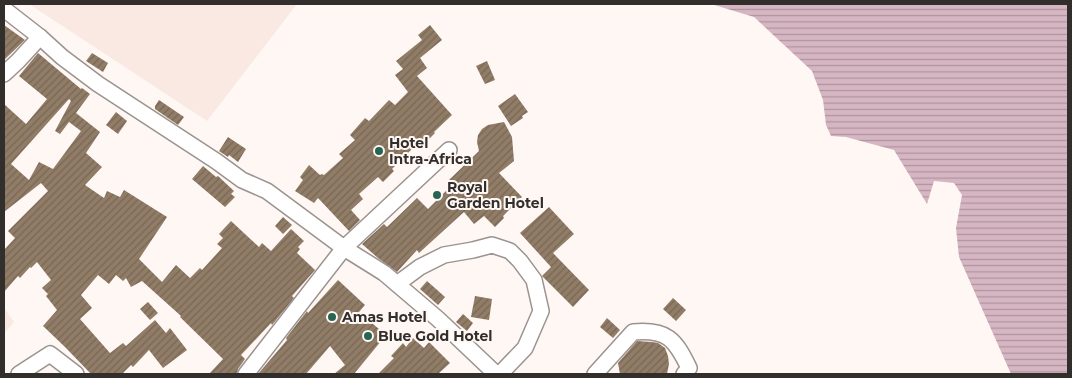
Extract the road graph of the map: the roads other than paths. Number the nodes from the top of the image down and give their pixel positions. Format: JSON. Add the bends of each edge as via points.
{"nodes":[{"id":1,"x":4,"y":9,"type":"edge"},
{"id":2,"x":40,"y":37,"type":"junction"},
{"id":3,"x":4,"y":74,"type":"edge"},
{"id":4,"x":449,"y":150,"type":"dead end"},
{"id":5,"x":344,"y":248,"type":"junction"},
{"id":6,"x":397,"y":284,"type":"junction"},
{"id":7,"x":20,"y":374,"type":"edge"},
{"id":8,"x":76,"y":374,"type":"edge"},
{"id":9,"x":246,"y":374,"type":"edge"},
{"id":10,"x":496,"y":374,"type":"edge"},
{"id":11,"x":500,"y":374,"type":"edge"},
{"id":12,"x":595,"y":374,"type":"edge"},
{"id":13,"x":684,"y":374,"type":"edge"}],
"edges":[{"from":1,"to":2,"type":"street"},
{"from":2,"to":3,"type":"street"},
{"from":2,"to":5,"type":"street","via":[[98,84],[242,180],[266,191]]},
{"from":4,"to":5,"type":"street"},
{"from":5,"to":6,"type":"street"},
{"from":5,"to":9,"type":"street"},
{"from":6,"to":10,"type":"street"},
{"from":6,"to":11,"type":"street","via":[[444,255],[492,245],[510,251],[534,280],[541,311],[525,348]]},
{"from":7,"to":8,"type":"street","via":[[50,354]]},
{"from":12,"to":13,"type":"street","via":[[633,332],[651,330],[667,336],[681,351],[689,368]]}]}
